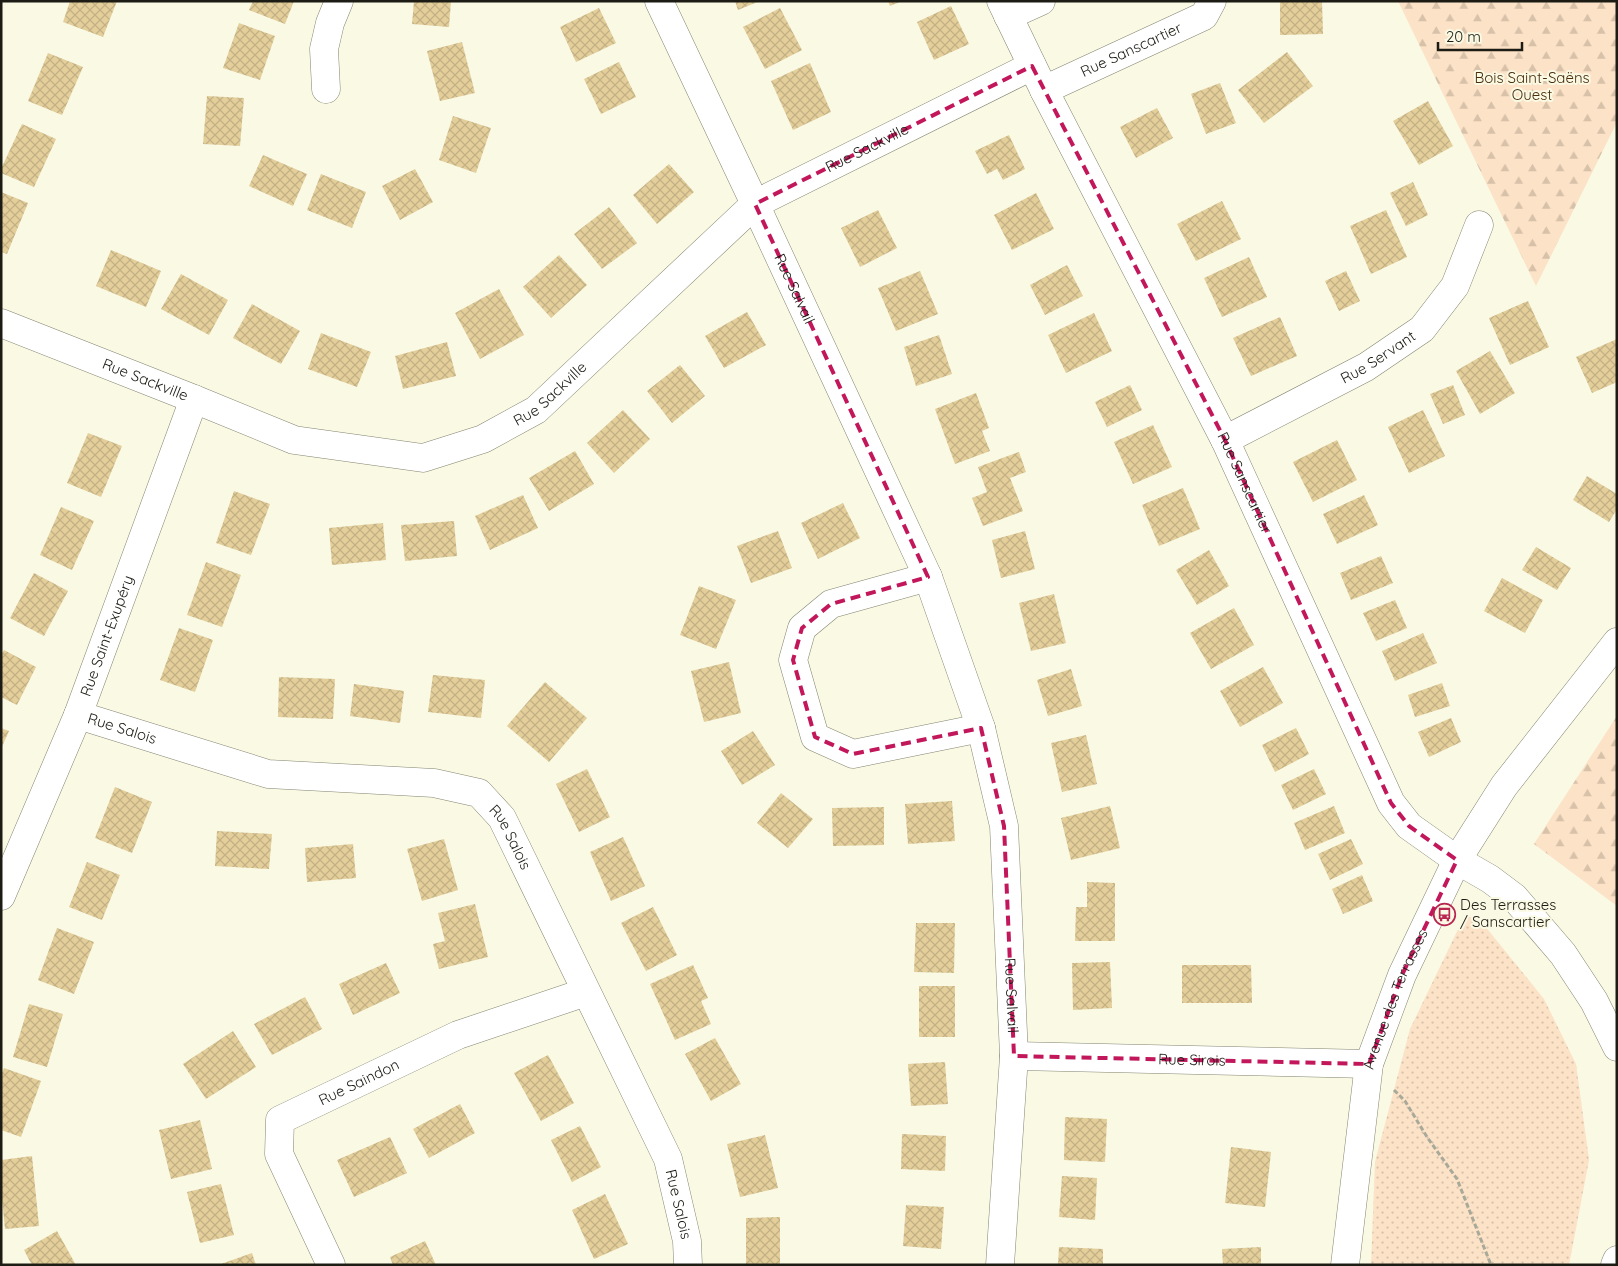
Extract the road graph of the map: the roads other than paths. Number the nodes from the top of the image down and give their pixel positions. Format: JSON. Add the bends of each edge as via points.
{"nodes":[{"id":1,"x":339,"y":1,"type":"edge"},
{"id":2,"x":659,"y":1,"type":"edge"},
{"id":3,"x":1041,"y":1,"type":"edge"},
{"id":4,"x":1212,"y":1,"type":"edge"},
{"id":5,"x":1005,"y":9,"type":"edge"},
{"id":6,"x":1038,"y":78,"type":"junction"},
{"id":7,"x":326,"y":89,"type":"dead end"},
{"id":8,"x":755,"y":204,"type":"junction"},
{"id":9,"x":1479,"y":225,"type":"dead end"},
{"id":10,"x":1,"y":323,"type":"edge"},
{"id":11,"x":194,"y":399,"type":"junction"},
{"id":12,"x":1225,"y":440,"type":"junction"},
{"id":13,"x":928,"y":577,"type":"junction"},
{"id":14,"x":1617,"y":642,"type":"edge"},
{"id":15,"x":78,"y":715,"type":"junction"},
{"id":16,"x":981,"y":728,"type":"junction"},
{"id":17,"x":1457,"y":860,"type":"junction"},
{"id":18,"x":1,"y":896,"type":"edge"},
{"id":19,"x":586,"y":992,"type":"junction"},
{"id":20,"x":1617,"y":1047,"type":"edge"},
{"id":21,"x":1014,"y":1056,"type":"junction"},
{"id":22,"x":1369,"y":1064,"type":"junction"},
{"id":23,"x":1617,"y":1260,"type":"edge"},
{"id":24,"x":331,"y":1265,"type":"edge"},
{"id":25,"x":688,"y":1265,"type":"edge"},
{"id":26,"x":1000,"y":1265,"type":"edge"},
{"id":27,"x":1345,"y":1265,"type":"edge"},
{"id":28,"x":1616,"y":1265,"type":"edge"}],
"edges":[{"from":1,"to":7,"type":"street","via":[[324,49]]},
{"from":2,"to":8,"type":"street","name":"Rue Salvail"},
{"from":3,"to":5,"type":"street","name":"Rue Sanscartier"},
{"from":4,"to":6,"type":"street","name":"Rue Sanscartier","via":[[1204,16]]},
{"from":5,"to":6,"type":"street","name":"Rue Sanscartier"},
{"from":6,"to":8,"type":"street","name":"Rue Sackville"},
{"from":6,"to":12,"type":"street","name":"Rue Sanscartier"},
{"from":8,"to":11,"type":"street","name":"Rue Sackville","via":[[536,410],[483,439],[423,458],[294,440]]},
{"from":8,"to":13,"type":"street","name":"Rue Salvail"},
{"from":9,"to":12,"type":"street","name":"Rue Servant","via":[[1455,286],[1422,329],[1366,367]]},
{"from":10,"to":11,"type":"street","name":"Rue Sackville"},
{"from":11,"to":15,"type":"street","name":"Rue Saint-Exupéry"},
{"from":12,"to":17,"type":"street","name":"Rue Sanscartier","via":[[1391,803],[1409,826]]},
{"from":13,"to":16,"type":"street","name":"Rue Salvail"},
{"from":13,"to":16,"type":"street","via":[[831,604],[802,628],[793,660],[815,737],[853,754]]},
{"from":14,"to":17,"type":"street","name":"Avenue des Terrasses","via":[[1504,786]]},
{"from":15,"to":18,"type":"street","name":"Rue Saint-Exupéry"},
{"from":15,"to":19,"type":"street","name":"Rue Salois","via":[[268,774],[434,782],[479,793],[502,818]]},
{"from":16,"to":21,"type":"street","name":"Rue Salvail","via":[[1004,826]]},
{"from":17,"to":20,"type":"street","name":"Rue Sanscartier","via":[[1514,898],[1564,954],[1594,1001]]},
{"from":17,"to":22,"type":"street","name":"Avenue des Terrasses","via":[[1402,975]]},
{"from":19,"to":24,"type":"street","name":"Rue Saindon","via":[[458,1035],[280,1120],[279,1154]]},
{"from":19,"to":25,"type":"street","name":"Rue Salois","via":[[668,1159],[687,1240]]},
{"from":21,"to":22,"type":"street","name":"Rue Sirois"},
{"from":21,"to":26,"type":"street","name":"Rue Salvail"},
{"from":22,"to":27,"type":"street","name":"Avenue des Terrasses"},
{"from":23,"to":28,"type":"street"}]}
